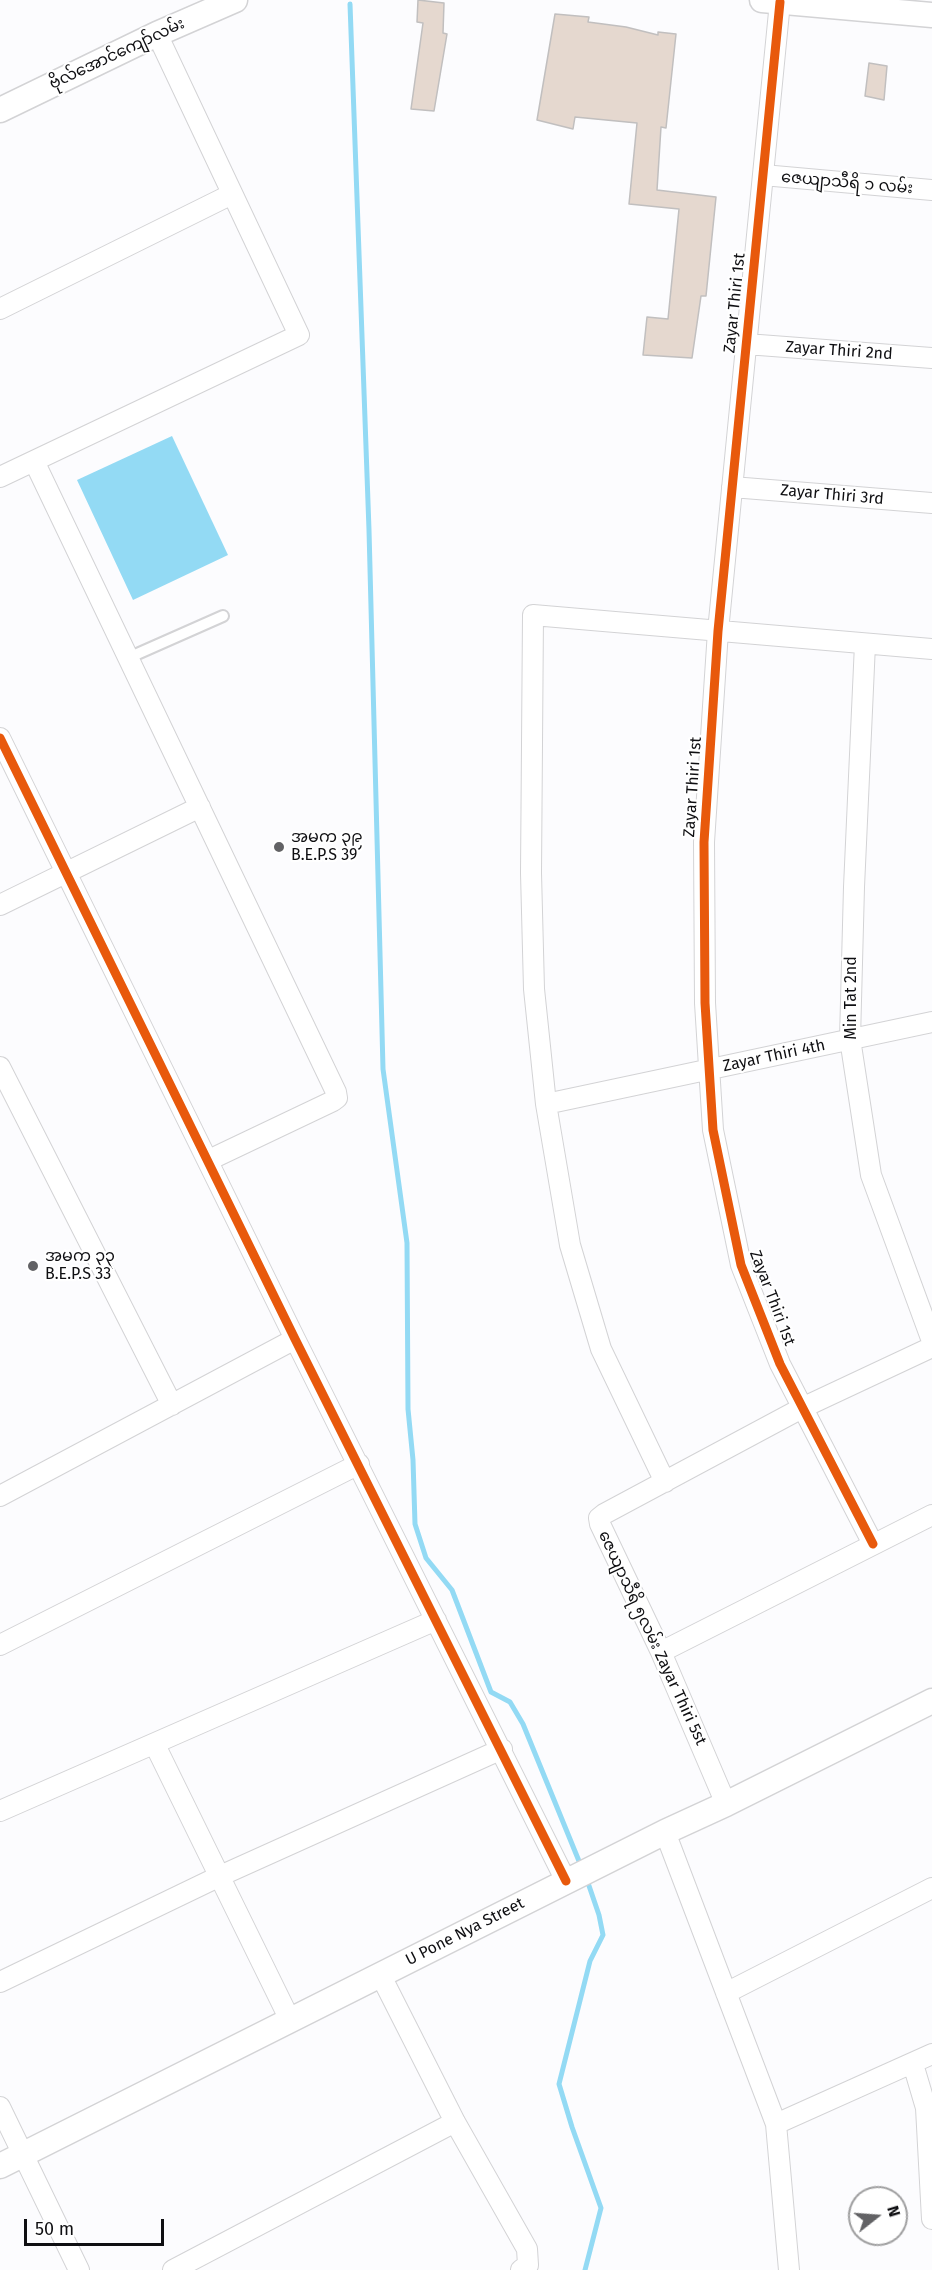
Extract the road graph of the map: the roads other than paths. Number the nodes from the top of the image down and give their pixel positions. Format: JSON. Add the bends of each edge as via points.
{"nodes":[{"id":1,"x":235,"y":0,"type":"edge"},
{"id":2,"x":771,"y":1,"type":"edge"},
{"id":3,"x":932,"y":15,"type":"edge"},
{"id":4,"x":157,"y":34,"type":"junction"},
{"id":5,"x":0,"y":110,"type":"edge"},
{"id":6,"x":763,"y":175,"type":"junction"},
{"id":7,"x":932,"y":190,"type":"edge"},
{"id":8,"x":232,"y":194,"type":"junction"},
{"id":9,"x":0,"y":309,"type":"edge"},
{"id":10,"x":746,"y":344,"type":"junction"},
{"id":11,"x":932,"y":358,"type":"edge"},
{"id":12,"x":34,"y":461,"type":"junction"},
{"id":13,"x":0,"y":477,"type":"edge"},
{"id":14,"x":732,"y":487,"type":"junction"},
{"id":15,"x":932,"y":503,"type":"edge"},
{"id":16,"x":223,"y":616,"type":"dead end"},
{"id":17,"x":718,"y":631,"type":"junction"},
{"id":18,"x":865,"y":644,"type":"junction"},
{"id":19,"x":932,"y":650,"type":"edge"},
{"id":20,"x":128,"y":658,"type":"junction"},
{"id":21,"x":0,"y":738,"type":"edge"},
{"id":22,"x":200,"y":807,"type":"junction"},
{"id":23,"x":66,"y":872,"type":"junction"},
{"id":24,"x":0,"y":905,"type":"edge"},
{"id":25,"x":932,"y":1022,"type":"edge"},
{"id":26,"x":850,"y":1039,"type":"junction"},
{"id":27,"x":0,"y":1067,"type":"edge"},
{"id":28,"x":709,"y":1069,"type":"junction"},
{"id":29,"x":546,"y":1104,"type":"junction"},
{"id":30,"x":209,"y":1160,"type":"junction"},
{"id":31,"x":295,"y":1339,"type":"junction"},
{"id":32,"x":932,"y":1341,"type":"edge"},
{"id":33,"x":932,"y":1347,"type":"edge"},
{"id":34,"x":172,"y":1405,"type":"junction"},
{"id":35,"x":802,"y":1408,"type":"junction"},
{"id":36,"x":359,"y":1464,"type":"junction"},
{"id":37,"x":665,"y":1482,"type":"junction"},
{"id":38,"x":0,"y":1496,"type":"edge"},
{"id":39,"x":932,"y":1515,"type":"edge"},
{"id":40,"x":873,"y":1544,"type":"junction"},
{"id":41,"x":436,"y":1620,"type":"junction"},
{"id":42,"x":0,"y":1645,"type":"edge"},
{"id":43,"x":661,"y":1652,"type":"junction"},
{"id":44,"x":932,"y":1701,"type":"edge"},
{"id":45,"x":155,"y":1745,"type":"junction"},
{"id":46,"x":502,"y":1749,"type":"junction"},
{"id":47,"x":726,"y":1803,"type":"junction"},
{"id":48,"x":0,"y":1811,"type":"edge"},
{"id":49,"x":665,"y":1832,"type":"junction"},
{"id":50,"x":220,"y":1876,"type":"junction"},
{"id":51,"x":566,"y":1881,"type":"junction"},
{"id":52,"x":932,"y":1887,"type":"edge"},
{"id":53,"x":380,"y":1974,"type":"junction"},
{"id":54,"x":0,"y":1982,"type":"edge"},
{"id":55,"x":726,"y":1993,"type":"junction"},
{"id":56,"x":290,"y":2020,"type":"junction"},
{"id":57,"x":932,"y":2054,"type":"edge"},
{"id":58,"x":913,"y":2064,"type":"junction"},
{"id":59,"x":0,"y":2107,"type":"edge"},
{"id":60,"x":455,"y":2122,"type":"junction"},
{"id":61,"x":777,"y":2124,"type":"junction"},
{"id":62,"x":22,"y":2155,"type":"junction"},
{"id":63,"x":0,"y":2166,"type":"edge"},
{"id":64,"x":932,"y":2219,"type":"edge"},
{"id":65,"x":79,"y":2270,"type":"edge"},
{"id":66,"x":173,"y":2270,"type":"edge"},
{"id":67,"x":521,"y":2270,"type":"edge"},
{"id":68,"x":789,"y":2270,"type":"edge"}],
"edges":[{"from":1,"to":4,"type":"street","name":"ဗိုလ်အောင်ကျော်လမ်း"},
{"from":2,"to":3,"type":"street"},
{"from":2,"to":6,"type":"street","name":"Zayar Thiri 1st"},
{"from":4,"to":5,"type":"street","name":"ဗိုလ်အောင်ကျော်လမ်း"},
{"from":4,"to":8,"type":"street"},
{"from":6,"to":7,"type":"street","name":"ဇေယျာသီရိ ၁ လမ်း"},
{"from":6,"to":10,"type":"street","name":"Zayar Thiri 1st"},
{"from":8,"to":9,"type":"street"},
{"from":8,"to":12,"type":"street","via":[[299,335]]},
{"from":10,"to":11,"type":"street","name":"Zayar Thiri 2nd"},
{"from":10,"to":14,"type":"street","name":"Zayar Thiri 1st"},
{"from":12,"to":13,"type":"street"},
{"from":12,"to":20,"type":"street"},
{"from":14,"to":15,"type":"street","name":"Zayar Thiri 3rd"},
{"from":14,"to":17,"type":"street","name":"Zayar Thiri 1st"},
{"from":16,"to":20,"type":"lane"},
{"from":17,"to":18,"type":"street"},
{"from":17,"to":28,"type":"street","name":"Zayar Thiri 1st","via":[[704,842]]},
{"from":17,"to":29,"type":"street","via":[[533,615],[533,965]]},
{"from":18,"to":19,"type":"street"},
{"from":18,"to":26,"type":"street","name":"Min Tat 2nd"},
{"from":20,"to":22,"type":"street"},
{"from":21,"to":23,"type":"street"},
{"from":22,"to":23,"type":"street"},
{"from":22,"to":30,"type":"street","via":[[337,1098]]},
{"from":23,"to":24,"type":"street"},
{"from":23,"to":30,"type":"street"},
{"from":25,"to":26,"type":"street","name":"Zayar Thiri 4th"},
{"from":26,"to":28,"type":"street","name":"Zayar Thiri 4th"},
{"from":26,"to":32,"type":"street","name":"Min Tat 2nd","via":[[871,1176]]},
{"from":27,"to":34,"type":"street"},
{"from":28,"to":29,"type":"street","name":"Zayar Thiri 4th"},
{"from":28,"to":35,"type":"street","name":"Zayar Thiri 1st","via":[[713,1130],[741,1265]]},
{"from":29,"to":37,"type":"street","via":[[570,1245],[601,1349]]},
{"from":30,"to":31,"type":"street"},
{"from":31,"to":34,"type":"street"},
{"from":31,"to":36,"type":"street"},
{"from":33,"to":35,"type":"street","name":"ဇေယျာသီရိ ၅လမ်း Zayar Thiri 5st"},
{"from":34,"to":38,"type":"street"},
{"from":35,"to":37,"type":"street","name":"ဇေယျာသီရိ ၅လမ်း Zayar Thiri 5st"},
{"from":35,"to":40,"type":"street","name":"Zayar Thiri 1st"},
{"from":36,"to":41,"type":"street"},
{"from":36,"to":42,"type":"street"},
{"from":37,"to":43,"type":"street","name":"ဇေယျာသီရိ ၅လမ်း Zayar Thiri 5st","via":[[599,1518]]},
{"from":39,"to":40,"type":"street"},
{"from":40,"to":43,"type":"street"},
{"from":41,"to":45,"type":"street"},
{"from":41,"to":46,"type":"street"},
{"from":43,"to":47,"type":"street","name":"ဇေယျာသီရိ ၅လမ်း Zayar Thiri 5st"},
{"from":44,"to":47,"type":"street","name":"U Pone Nya Street"},
{"from":45,"to":48,"type":"street"},
{"from":45,"to":50,"type":"street"},
{"from":46,"to":50,"type":"street"},
{"from":46,"to":51,"type":"street"},
{"from":47,"to":49,"type":"street","name":"U Pone Nya Street"},
{"from":49,"to":51,"type":"street","name":"U Pone Nya Street"},
{"from":49,"to":55,"type":"street"},
{"from":50,"to":54,"type":"street"},
{"from":50,"to":56,"type":"street"},
{"from":51,"to":53,"type":"street","name":"U Pone Nya Street"},
{"from":52,"to":55,"type":"street"},
{"from":53,"to":56,"type":"street","name":"U Pone Nya Street"},
{"from":53,"to":60,"type":"street"},
{"from":55,"to":61,"type":"street"},
{"from":56,"to":62,"type":"street","name":"U Pone Nya Street"},
{"from":57,"to":58,"type":"street"},
{"from":58,"to":61,"type":"street"},
{"from":58,"to":64,"type":"street","via":[[926,2108]]},
{"from":59,"to":62,"type":"street"},
{"from":60,"to":66,"type":"street"},
{"from":60,"to":67,"type":"street","via":[[527,2249],[528,2265]]},
{"from":61,"to":68,"type":"street"},
{"from":62,"to":63,"type":"street","name":"U Pone Nya Street"},
{"from":62,"to":65,"type":"street"}]}
